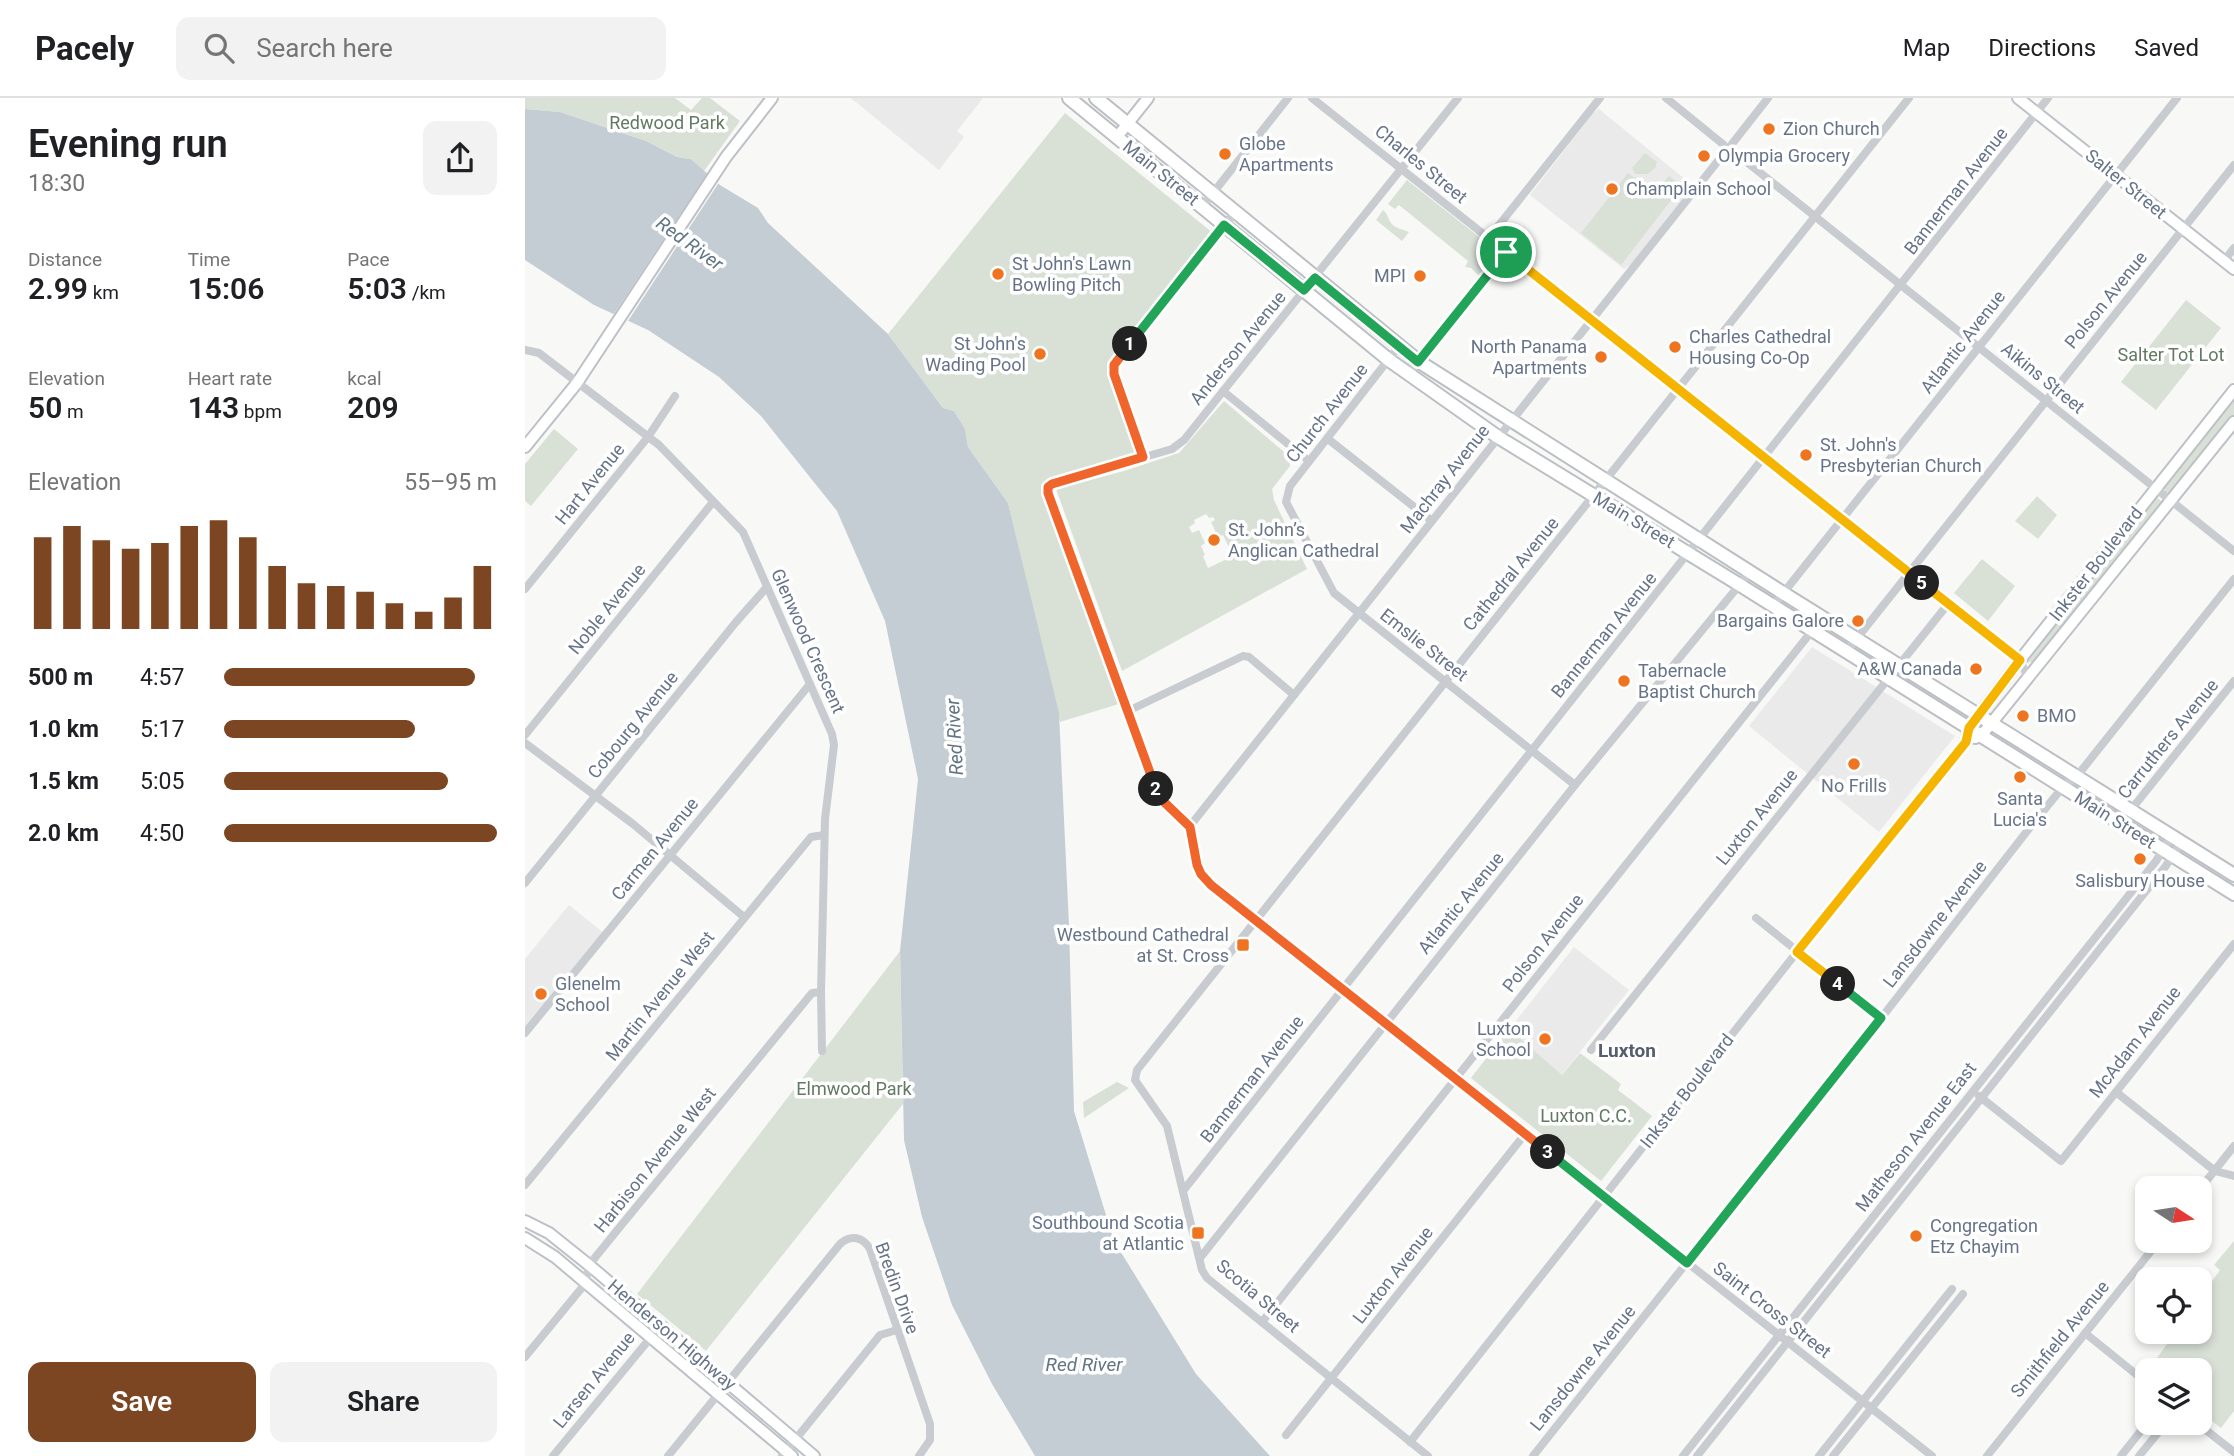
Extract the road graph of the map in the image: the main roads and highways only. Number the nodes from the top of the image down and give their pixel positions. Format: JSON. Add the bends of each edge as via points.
{"nodes":[{"id":1,"x":772,"y":98,"type":"edge"},
{"id":2,"x":1069,"y":98,"type":"edge"},
{"id":3,"x":1096,"y":98,"type":"edge"},
{"id":4,"x":1148,"y":98,"type":"edge"},
{"id":5,"x":2018,"y":98,"type":"edge"},
{"id":6,"x":1128,"y":123,"type":"junction"},
{"id":7,"x":1117,"y":137,"type":"junction"},
{"id":8,"x":2234,"y":269,"type":"edge"},
{"id":9,"x":2234,"y":390,"type":"edge"},
{"id":10,"x":2234,"y":422,"type":"edge"},
{"id":11,"x":525,"y":447,"type":"edge"},
{"id":12,"x":1979,"y":715,"type":"junction"},
{"id":13,"x":1991,"y":722,"type":"junction"},
{"id":14,"x":1969,"y":728,"type":"junction"},
{"id":15,"x":1981,"y":736,"type":"junction"},
{"id":16,"x":2234,"y":875,"type":"edge"},
{"id":17,"x":2234,"y":894,"type":"edge"},
{"id":18,"x":525,"y":1221,"type":"edge"},
{"id":19,"x":525,"y":1238,"type":"edge"},
{"id":20,"x":787,"y":1454,"type":"edge"},
{"id":21,"x":814,"y":1456,"type":"edge"}],
"edges":[{"from":1,"to":11,"type":"main road","via":[[726,156],[577,383]]},
{"from":2,"to":7,"type":"main road","name":"Main Street"},
{"from":3,"to":6,"type":"main road","name":"Main Street"},
{"from":4,"to":6,"type":"main road"},
{"from":5,"to":8,"type":"main road","name":"Salter Street"},
{"from":6,"to":7,"type":"main road"},
{"from":6,"to":12,"type":"main road","name":"Main Street","via":[[1418,362]]},
{"from":7,"to":14,"type":"main road","name":"Main Street","via":[[1408,375],[1499,437]]},
{"from":9,"to":12,"type":"main road","name":"Inkster Boulevard"},
{"from":10,"to":13,"type":"main road","name":"Inkster Boulevard"},
{"from":12,"to":13,"type":"main road","name":"Main Street"},
{"from":12,"to":14,"type":"main road","name":"Inkster Boulevard"},
{"from":13,"to":15,"type":"main road","name":"Inkster Boulevard"},
{"from":13,"to":16,"type":"main road","name":"Main Street"},
{"from":14,"to":15,"type":"main road","name":"Main Street"},
{"from":14,"to":15,"type":"main road","name":"Inkster Boulevard","via":[[1966,742]]},
{"from":15,"to":17,"type":"main road","name":"Main Street"},
{"from":18,"to":21,"type":"main road","name":"Henderson Highway","via":[[549,1233],[589,1265]]},
{"from":19,"to":20,"type":"main road","name":"Henderson Highway","via":[[555,1257]]}]}
